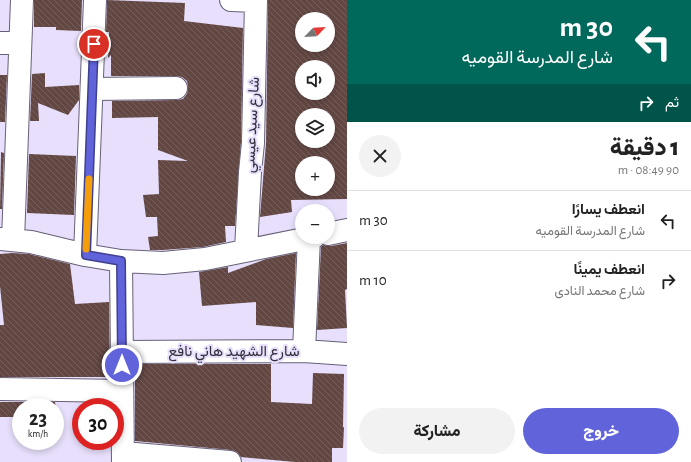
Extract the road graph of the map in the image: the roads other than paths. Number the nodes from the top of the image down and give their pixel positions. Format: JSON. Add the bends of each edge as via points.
{"nodes":[{"id":1,"x":22,"y":0,"type":"edge"},
{"id":2,"x":95,"y":0,"type":"edge"},
{"id":3,"x":231,"y":0,"type":"edge"},
{"id":4,"x":256,"y":0,"type":"edge"},
{"id":5,"x":10,"y":43,"type":"edge"},
{"id":6,"x":176,"y":88,"type":"dead end"},
{"id":7,"x":92,"y":89,"type":"junction"},
{"id":8,"x":347,"y":230,"type":"edge"},
{"id":9,"x":335,"y":232,"type":"edge"},
{"id":10,"x":7,"y":240,"type":"edge"},
{"id":11,"x":295,"y":240,"type":"edge"},
{"id":12,"x":316,"y":244,"type":"edge"},
{"id":13,"x":246,"y":250,"type":"junction"},
{"id":14,"x":86,"y":255,"type":"junction"},
{"id":15,"x":121,"y":261,"type":"junction"},
{"id":16,"x":304,"y":351,"type":"junction"},
{"id":17,"x":122,"y":352,"type":"junction"},
{"id":18,"x":347,"y":354,"type":"edge"},
{"id":19,"x":0,"y":389,"type":"edge"},
{"id":20,"x":122,"y":391,"type":"junction"},
{"id":21,"x":123,"y":458,"type":"edge"},
{"id":22,"x":230,"y":462,"type":"edge"}],
"edges":[{"from":1,"to":5,"type":"street"},
{"from":2,"to":7,"type":"street"},
{"from":3,"to":4,"type":"street"},
{"from":4,"to":13,"type":"street","name":"شارع سيد عيسي","via":[[253,143]]},
{"from":5,"to":10,"type":"street"},
{"from":6,"to":7,"type":"street"},
{"from":7,"to":14,"type":"street"},
{"from":8,"to":9,"type":"street"},
{"from":10,"to":14,"type":"street","via":[[31,242]]},
{"from":11,"to":13,"type":"street"},
{"from":12,"to":16,"type":"street"},
{"from":13,"to":15,"type":"street","via":[[205,259],[163,263]]},
{"from":14,"to":15,"type":"street"},
{"from":15,"to":17,"type":"street"},
{"from":16,"to":17,"type":"street","name":"شارع الشهيد هاني نافع"},
{"from":16,"to":18,"type":"street","name":"شارع الشهيد هاني نافع"},
{"from":17,"to":20,"type":"street"},
{"from":19,"to":20,"type":"street"},
{"from":20,"to":21,"type":"street"},
{"from":21,"to":22,"type":"street"}]}
